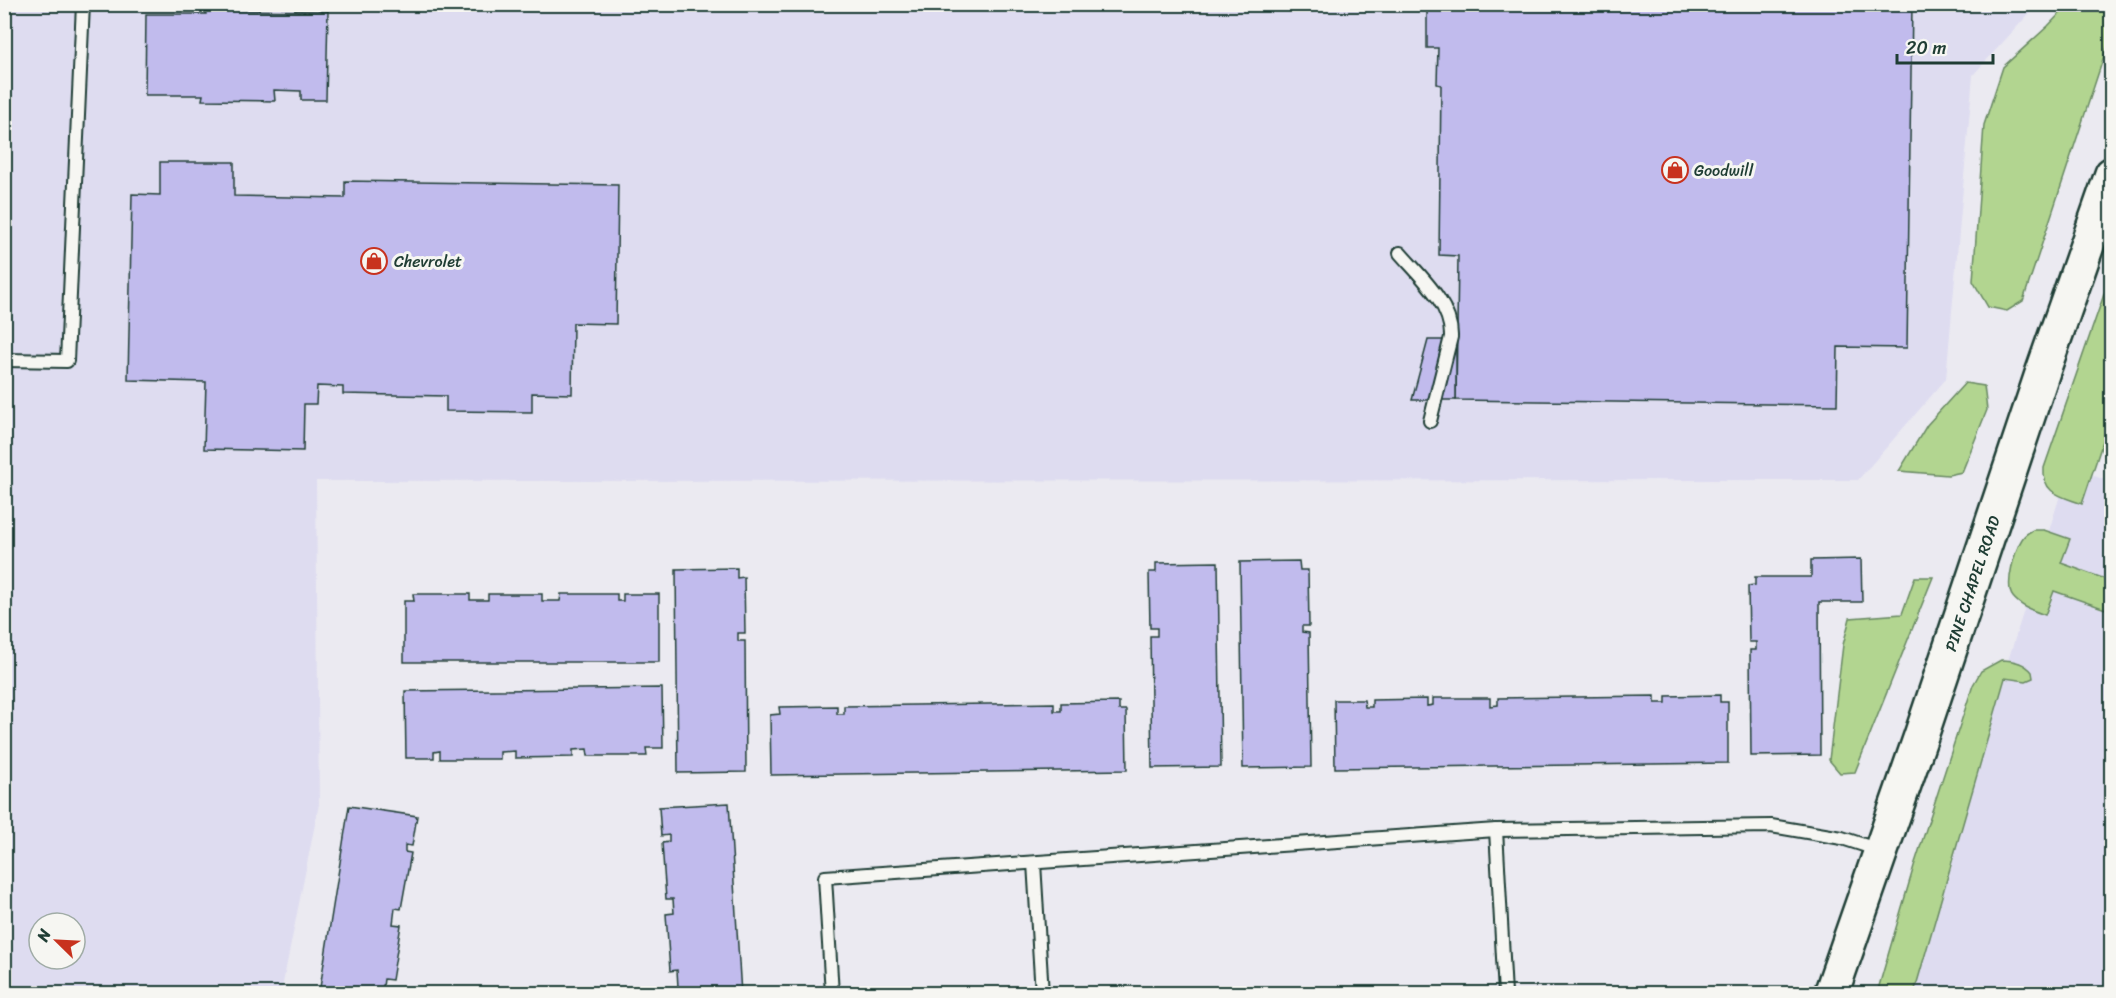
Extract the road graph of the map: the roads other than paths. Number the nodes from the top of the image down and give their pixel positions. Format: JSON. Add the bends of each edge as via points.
{"nodes":[{"id":1,"x":83,"y":4,"type":"edge"},
{"id":2,"x":2112,"y":174,"type":"edge"},
{"id":3,"x":1400,"y":253,"type":"dead end"},
{"id":4,"x":4,"y":360,"type":"edge"},
{"id":5,"x":1430,"y":421,"type":"dead end"},
{"id":6,"x":1496,"y":830,"type":"junction"},
{"id":7,"x":1880,"y":850,"type":"junction"},
{"id":8,"x":1034,"y":863,"type":"junction"},
{"id":9,"x":832,"y":993,"type":"edge"},
{"id":10,"x":1042,"y":993,"type":"edge"},
{"id":11,"x":1504,"y":993,"type":"edge"},
{"id":12,"x":1830,"y":993,"type":"edge"}],
"edges":[{"from":1,"to":4,"type":"lane","via":[[67,361]]},
{"from":2,"to":7,"type":"street","name":"PINE CHAPEL ROAD"},
{"from":3,"to":5,"type":"lane","via":[[1443,306],[1452,327]]},
{"from":6,"to":7,"type":"lane","via":[[1771,826],[1842,838]]},
{"from":6,"to":8,"type":"lane"},
{"from":6,"to":11,"type":"lane"},
{"from":7,"to":12,"type":"street","name":"PINE CHAPEL ROAD"},
{"from":8,"to":9,"type":"lane","via":[[825,878]]},
{"from":8,"to":10,"type":"lane"}]}
